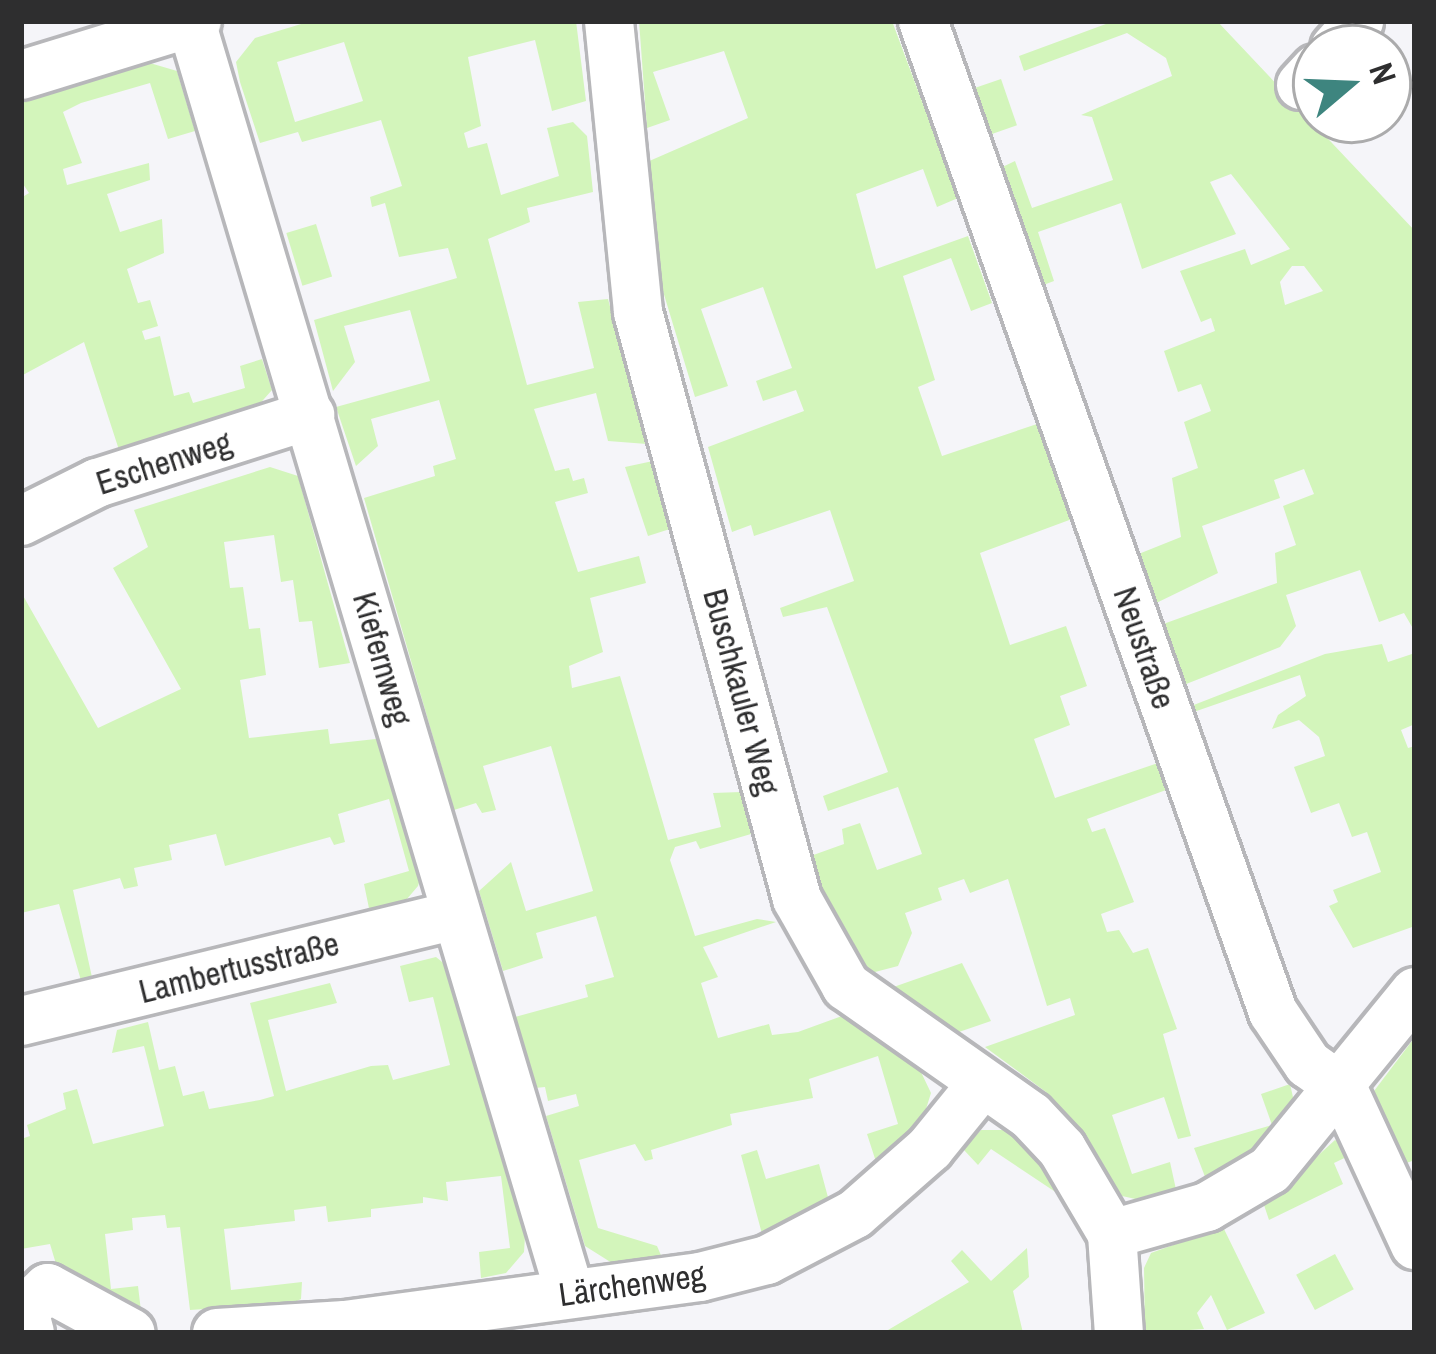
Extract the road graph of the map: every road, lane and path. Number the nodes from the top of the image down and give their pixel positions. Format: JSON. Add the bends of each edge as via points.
{"nodes":[{"id":1,"x":609,"y":21,"type":"edge"},
{"id":2,"x":923,"y":21,"type":"edge"},
{"id":3,"x":195,"y":23,"type":"edge"},
{"id":4,"x":21,"y":75,"type":"edge"},
{"id":5,"x":310,"y":415,"type":"junction"},
{"id":6,"x":21,"y":521,"type":"edge"},
{"id":7,"x":456,"y":915,"type":"junction"},
{"id":8,"x":1415,"y":992,"type":"edge"},
{"id":9,"x":21,"y":1022,"type":"edge"},
{"id":10,"x":981,"y":1085,"type":"junction"},
{"id":11,"x":1343,"y":1089,"type":"junction"},
{"id":12,"x":1112,"y":1234,"type":"junction"},
{"id":13,"x":1415,"y":1245,"type":"edge"},
{"id":14,"x":570,"y":1294,"type":"junction"},
{"id":15,"x":30,"y":1333,"type":"edge"},
{"id":16,"x":131,"y":1333,"type":"edge"},
{"id":17,"x":217,"y":1333,"type":"edge"},
{"id":18,"x":1119,"y":1333,"type":"edge"}],
"edges":[{"from":1,"to":10,"type":"street","name":"Buschkauler Weg","via":[[638,312],[797,899],[846,986]]},
{"from":2,"to":11,"type":"street","name":"Neustraße","via":[[1273,1012],[1308,1064]]},
{"from":3,"to":4,"type":"street","via":[[76,52]]},
{"from":3,"to":5,"type":"street","name":"Kiefernweg"},
{"from":5,"to":6,"type":"street","name":"Eschenweg","via":[[97,483]]},
{"from":5,"to":7,"type":"street","name":"Kiefernweg"},
{"from":7,"to":9,"type":"street","name":"Lambertusstraße"},
{"from":7,"to":14,"type":"street","name":"Kiefernweg"},
{"from":8,"to":11,"type":"street"},
{"from":10,"to":12,"type":"street","name":"Buschkauler Weg","via":[[1031,1116],[1062,1149]]},
{"from":10,"to":14,"type":"street","name":"Lärchenweg","via":[[901,1176],[811,1241],[700,1277]]},
{"from":11,"to":12,"type":"street","via":[[1295,1146],[1240,1192]]},
{"from":11,"to":13,"type":"street","name":"Neustraße"},
{"from":12,"to":18,"type":"street"},
{"from":14,"to":17,"type":"street","name":"Lärchenweg"},
{"from":15,"to":16,"type":"street","via":[[24,1310],[48,1288]]}]}
